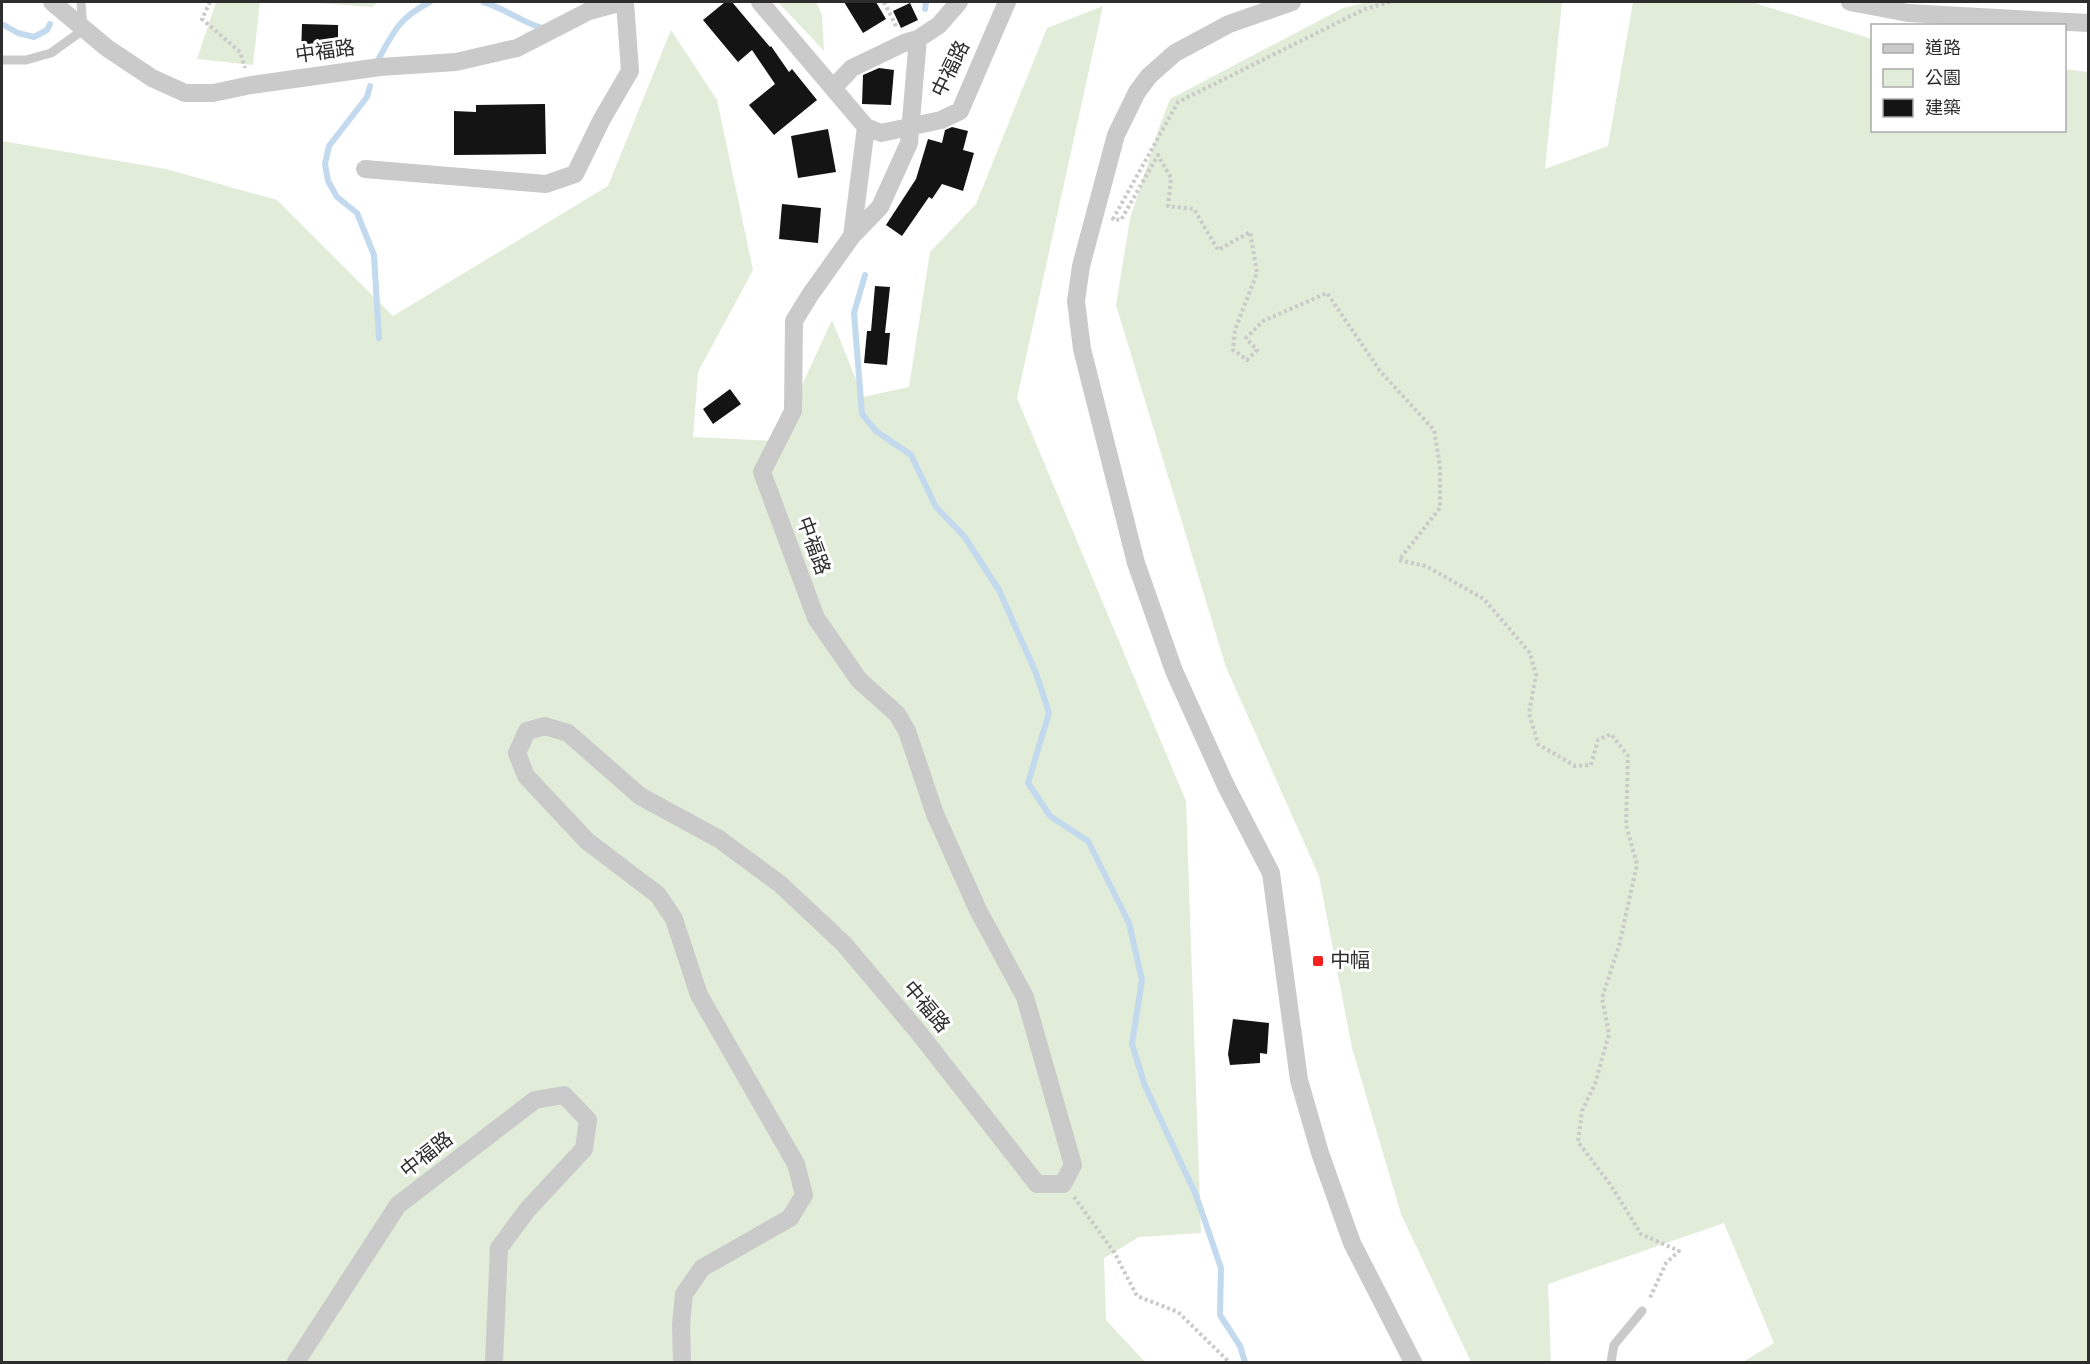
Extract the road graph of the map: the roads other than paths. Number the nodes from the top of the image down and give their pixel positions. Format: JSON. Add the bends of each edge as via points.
{"nodes":[{"id":1,"x":52,"y":2,"type":"edge"},
{"id":2,"x":81,"y":2,"type":"edge"},
{"id":3,"x":623,"y":2,"type":"edge"},
{"id":4,"x":760,"y":2,"type":"edge"},
{"id":5,"x":959,"y":2,"type":"edge"},
{"id":6,"x":1007,"y":2,"type":"edge"},
{"id":7,"x":1292,"y":2,"type":"edge"},
{"id":8,"x":1850,"y":2,"type":"edge"},
{"id":9,"x":2088,"y":23,"type":"edge"},
{"id":10,"x":83,"y":30,"type":"junction"},
{"id":11,"x":911,"y":41,"type":"junction"},
{"id":12,"x":2,"y":60,"type":"edge"},
{"id":13,"x":833,"y":88,"type":"junction"},
{"id":14,"x":909,"y":125,"type":"junction"},
{"id":15,"x":866,"y":127,"type":"junction"},
{"id":16,"x":365,"y":169,"type":"dead end"},
{"id":17,"x":852,"y":236,"type":"junction"},
{"id":18,"x":1642,"y":1311,"type":"road end"},
{"id":19,"x":296,"y":1362,"type":"edge"},
{"id":20,"x":494,"y":1362,"type":"edge"},
{"id":21,"x":682,"y":1362,"type":"edge"},
{"id":22,"x":1413,"y":1362,"type":"edge"},
{"id":23,"x":1611,"y":1362,"type":"edge"}],
"edges":[{"from":1,"to":10,"type":"street","name":"中福路"},
{"from":2,"to":10,"type":"lane"},
{"from":3,"to":10,"type":"street","name":"中福路","via":[[589,11],[517,48],[466,60],[380,67],[213,93],[185,93],[152,78]]},
{"from":3,"to":16,"type":"street","via":[[630,70],[575,174],[546,184]]},
{"from":4,"to":13,"type":"street"},
{"from":5,"to":11,"type":"street","name":"中福路","via":[[939,25]]},
{"from":6,"to":14,"type":"street","name":"中福路","via":[[960,111],[941,120]]},
{"from":7,"to":22,"type":"street","via":[[1229,24],[1175,54],[1137,92],[1116,135],[1081,266],[1076,302],[1082,349],[1136,563],[1174,671],[1271,873],[1299,1080],[1320,1153],[1352,1243]]},
{"from":8,"to":9,"type":"street","via":[[1908,13]]},
{"from":10,"to":12,"type":"lane","via":[[51,53],[26,60]]},
{"from":11,"to":13,"type":"street","via":[[852,68]]},
{"from":11,"to":14,"type":"street","name":"中福路"},
{"from":13,"to":15,"type":"street"},
{"from":14,"to":15,"type":"street","name":"中福路","via":[[881,133]]},
{"from":14,"to":17,"type":"street","name":"中福路","via":[[909,143],[880,207]]},
{"from":15,"to":17,"type":"street","name":"中福路"},
{"from":17,"to":21,"type":"street","name":"中福路","via":[[794,321],[793,411],[762,472],[816,618],[860,680],[897,714],[907,731],[935,814],[978,910],[1025,997],[1073,1166],[1063,1184],[1037,1184],[844,944],[780,884],[719,839],[640,796],[568,733],[545,726],[527,731],[517,753],[526,776],[587,841],[658,895],[674,919],[699,995],[796,1164],[804,1195],[790,1218],[702,1268],[684,1294]]},
{"from":18,"to":23,"type":"lane","via":[[1614,1346]]},
{"from":19,"to":20,"type":"street","name":"中福路","via":[[398,1205],[535,1100],[564,1095],[588,1120],[584,1149],[498,1248]]}]}
